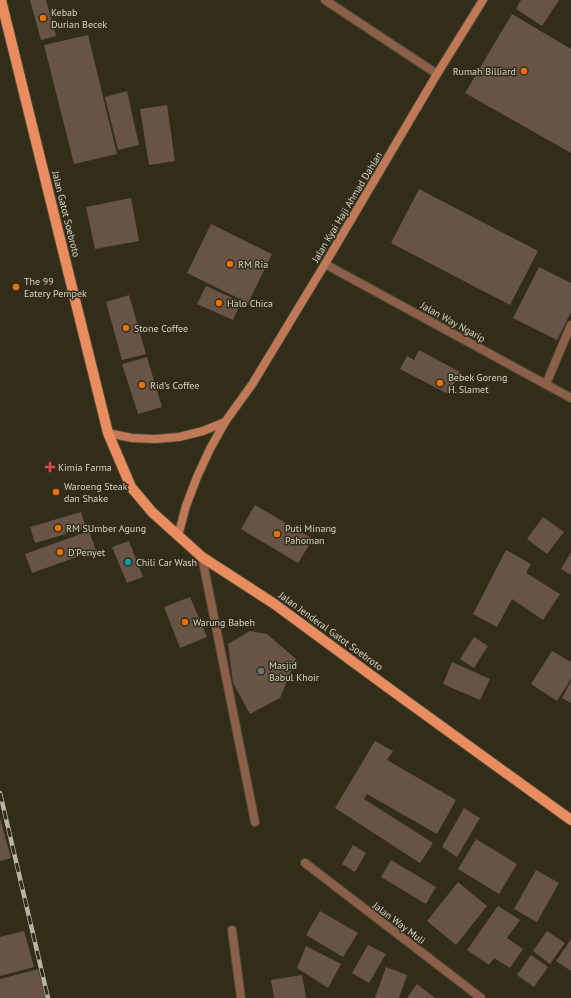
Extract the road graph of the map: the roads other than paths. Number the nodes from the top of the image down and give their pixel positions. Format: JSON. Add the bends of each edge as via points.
{"nodes":[{"id":1,"x":1,"y":0,"type":"edge"},
{"id":2,"x":325,"y":0,"type":"edge"},
{"id":3,"x":483,"y":0,"type":"edge"},
{"id":4,"x":437,"y":74,"type":"junction"},
{"id":5,"x":326,"y":264,"type":"junction"},
{"id":6,"x":571,"y":325,"type":"edge"},
{"id":7,"x":546,"y":384,"type":"junction"},
{"id":8,"x":571,"y":398,"type":"edge"},
{"id":9,"x":225,"y":422,"type":"junction"},
{"id":10,"x":108,"y":433,"type":"junction"},
{"id":11,"x":178,"y":536,"type":"junction"},
{"id":12,"x":202,"y":557,"type":"junction"},
{"id":13,"x":571,"y":820,"type":"edge"},
{"id":14,"x":255,"y":822,"type":"dead end"},
{"id":15,"x":305,"y":863,"type":"dead end"},
{"id":16,"x":232,"y":930,"type":"dead end"},
{"id":17,"x":242,"y":998,"type":"edge"},
{"id":18,"x":481,"y":998,"type":"edge"}],
"edges":[{"from":1,"to":10,"type":"main road","name":"Jalan Gatot Soebroto"},
{"from":2,"to":4,"type":"street"},
{"from":3,"to":4,"type":"main road","name":"Jalan Kyai Haji Ahmad Dahlan"},
{"from":4,"to":5,"type":"main road","name":"Jalan Kyai Haji Ahmad Dahlan"},
{"from":5,"to":7,"type":"street","name":"Jalan Way Ngarip"},
{"from":5,"to":9,"type":"main road","name":"Jalan Kyai Haji Ahmad Dahlan","via":[[253,384]]},
{"from":6,"to":7,"type":"street"},
{"from":7,"to":8,"type":"street","name":"Jalan Way Ngarip"},
{"from":9,"to":10,"type":"main road","via":[[203,431],[174,438],[132,438]]},
{"from":9,"to":11,"type":"main road","name":"Jalan Kyai Haji Ahmad Dahlan","via":[[197,477]]},
{"from":10,"to":11,"type":"main road","name":"Jalan Jenderal Gatot Soebroto","via":[[131,487],[152,512]]},
{"from":11,"to":12,"type":"main road","name":"Jalan Jenderal Gatot Soebroto"},
{"from":12,"to":13,"type":"main road","name":"Jalan Jenderal Gatot Soebroto","via":[[273,603]]},
{"from":12,"to":14,"type":"street"},
{"from":15,"to":18,"type":"street","name":"Jalan Way Muli"},
{"from":16,"to":17,"type":"street"}]}
